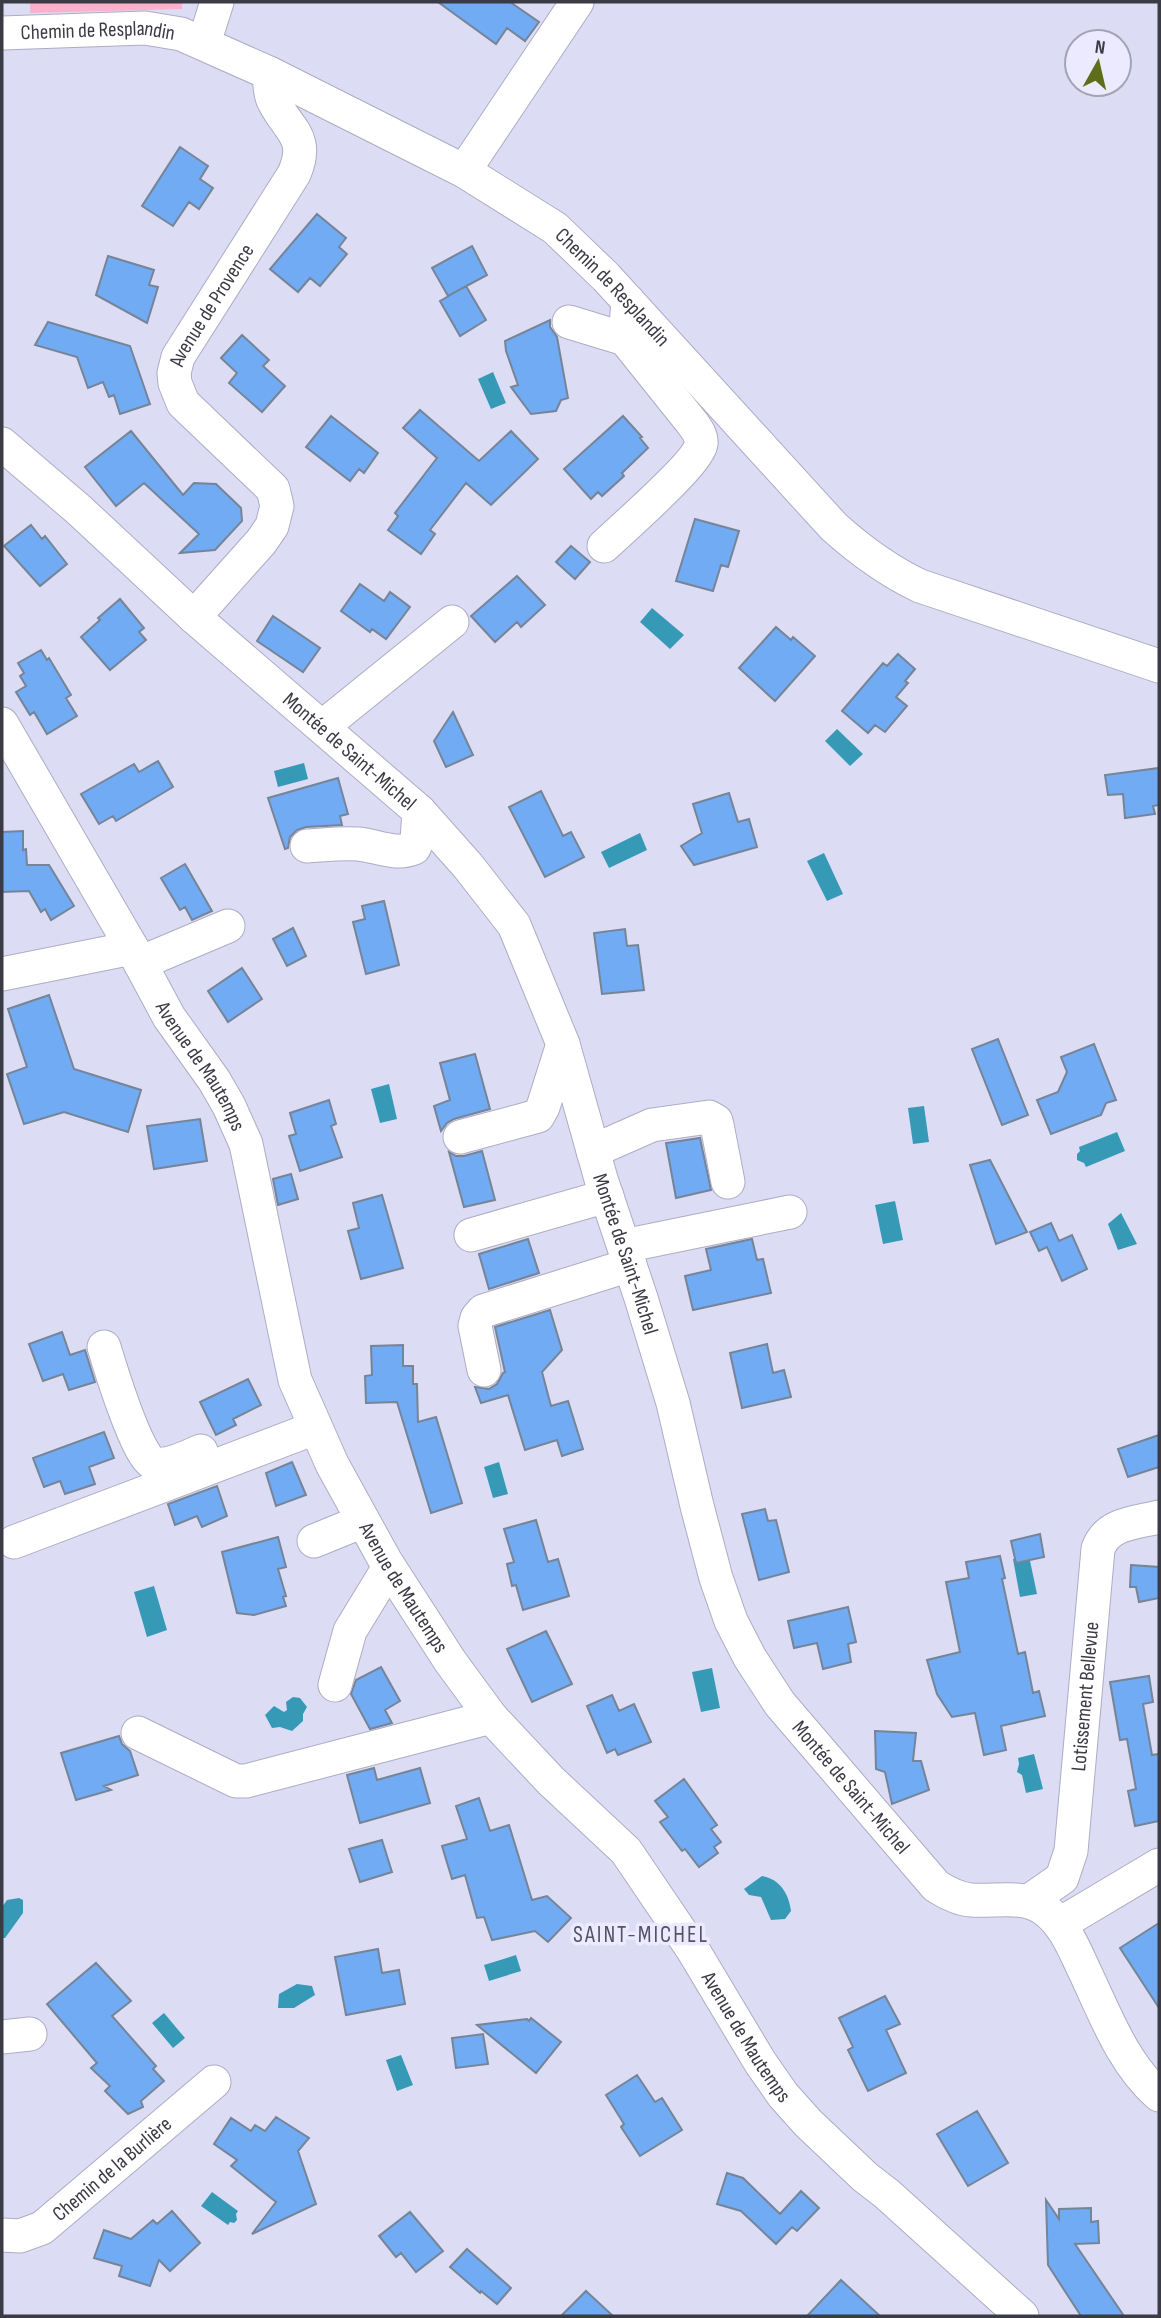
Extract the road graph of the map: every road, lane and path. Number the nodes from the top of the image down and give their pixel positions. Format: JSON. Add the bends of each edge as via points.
{"nodes":[{"id":1,"x":217,"y":2,"type":"edge"},
{"id":2,"x":577,"y":2,"type":"edge"},
{"id":3,"x":2,"y":33,"type":"edge"},
{"id":4,"x":204,"y":43,"type":"junction"},
{"id":5,"x":269,"y":73,"type":"junction"},
{"id":6,"x":464,"y":171,"type":"junction"},
{"id":7,"x":628,"y":301,"type":"junction"},
{"id":8,"x":569,"y":322,"type":"dead end"},
{"id":9,"x":625,"y":339,"type":"junction"},
{"id":10,"x":2,"y":444,"type":"edge"},
{"id":11,"x":604,"y":546,"type":"dead end"},
{"id":12,"x":194,"y":617,"type":"junction"},
{"id":13,"x":452,"y":622,"type":"dead end"},
{"id":14,"x":1159,"y":666,"type":"edge"},
{"id":15,"x":2,"y":724,"type":"edge"},
{"id":16,"x":322,"y":727,"type":"junction"},
{"id":17,"x":419,"y":811,"type":"junction"},
{"id":18,"x":307,"y":846,"type":"dead end"},
{"id":19,"x":228,"y":926,"type":"dead end"},
{"id":20,"x":136,"y":956,"type":"junction"},
{"id":21,"x":2,"y":974,"type":"edge"},
{"id":22,"x":563,"y":1044,"type":"junction"},
{"id":23,"x":460,"y":1137,"type":"dead end"},
{"id":24,"x":600,"y":1175,"type":"junction"},
{"id":25,"x":728,"y":1182,"type":"dead end"},
{"id":26,"x":507,"y":1205,"type":"dead end"},
{"id":27,"x":790,"y":1212,"type":"dead end"},
{"id":28,"x":471,"y":1235,"type":"dead end"},
{"id":29,"x":627,"y":1255,"type":"junction"},
{"id":30,"x":104,"y":1347,"type":"dead end"},
{"id":31,"x":484,"y":1370,"type":"dead end"},
{"id":32,"x":312,"y":1421,"type":"junction"},
{"id":33,"x":1159,"y":1517,"type":"edge"},
{"id":34,"x":363,"y":1521,"type":"junction"},
{"id":35,"x":314,"y":1541,"type":"dead end"},
{"id":36,"x":14,"y":1542,"type":"dead end"},
{"id":37,"x":389,"y":1567,"type":"junction"},
{"id":38,"x":335,"y":1685,"type":"dead end"},
{"id":39,"x":491,"y":1717,"type":"junction"},
{"id":40,"x":138,"y":1733,"type":"dead end"},
{"id":41,"x":1159,"y":1865,"type":"edge"},
{"id":42,"x":1029,"y":1901,"type":"junction"},
{"id":43,"x":1060,"y":1924,"type":"junction"},
{"id":44,"x":214,"y":2082,"type":"dead end"},
{"id":45,"x":1159,"y":2095,"type":"edge"},
{"id":46,"x":2,"y":2235,"type":"edge"},
{"id":47,"x":1022,"y":2316,"type":"edge"}],
"edges":[{"from":1,"to":4,"type":"street"},
{"from":2,"to":6,"type":"street"},
{"from":3,"to":4,"type":"street","name":"Chemin de Resplandin","via":[[145,28]]},
{"from":4,"to":5,"type":"street","name":"Chemin de Resplandin"},
{"from":5,"to":6,"type":"street","name":"Chemin de Resplandin"},
{"from":5,"to":12,"type":"street","name":"Avenue de Provence","via":[[272,98],[299,141],[300,161],[178,357],[174,373],[183,403],[273,489],[277,506],[272,526],[261,542]]},
{"from":6,"to":7,"type":"street","name":"Chemin de Resplandin","via":[[555,228]]},
{"from":7,"to":9,"type":"street"},
{"from":7,"to":14,"type":"street","name":"Chemin de Resplandin","via":[[862,552],[920,586]]},
{"from":8,"to":9,"type":"street"},
{"from":9,"to":11,"type":"street","via":[[693,424],[701,446],[680,473]]},
{"from":10,"to":12,"type":"street","name":"Montée de Saint-Michel"},
{"from":12,"to":16,"type":"street","name":"Montée de Saint-Michel"},
{"from":13,"to":16,"type":"street"},
{"from":15,"to":20,"type":"street","name":"Avenue de Mautemps"},
{"from":16,"to":17,"type":"street","name":"Montée de Saint-Michel"},
{"from":17,"to":18,"type":"street","via":[[417,841],[406,852],[362,844]]},
{"from":17,"to":22,"type":"street","name":"Montée de Saint-Michel","via":[[514,925]]},
{"from":19,"to":20,"type":"street"},
{"from":20,"to":21,"type":"street"},
{"from":20,"to":32,"type":"street","name":"Avenue de Mautemps","via":[[169,1017],[214,1080],[246,1144],[290,1361]]},
{"from":22,"to":23,"type":"street","via":[[538,1116]]},
{"from":22,"to":24,"type":"street","name":"Montée de Saint-Michel"},
{"from":24,"to":25,"type":"street","via":[[652,1125],[709,1116],[718,1125]]},
{"from":24,"to":26,"type":"street"},
{"from":24,"to":28,"type":"street"},
{"from":24,"to":29,"type":"street","name":"Montée de Saint-Michel"},
{"from":27,"to":29,"type":"street"},
{"from":29,"to":31,"type":"street","via":[[483,1311],[475,1326]]},
{"from":29,"to":42,"type":"street","name":"Montée de Saint-Michel","via":[[673,1403],[716,1578],[750,1658],[780,1704],[936,1886],[968,1900]]},
{"from":30,"to":32,"type":"street","via":[[143,1455],[153,1463]]},
{"from":32,"to":34,"type":"street","name":"Avenue de Mautemps"},
{"from":32,"to":36,"type":"street"},
{"from":33,"to":42,"type":"street","name":"Lotissement Bellevue","via":[[1111,1529],[1102,1537],[1071,1851],[1062,1878]]},
{"from":34,"to":35,"type":"street"},
{"from":34,"to":37,"type":"street","name":"Avenue de Mautemps"},
{"from":37,"to":38,"type":"street","via":[[349,1631]]},
{"from":37,"to":39,"type":"street","name":"Avenue de Mautemps"},
{"from":39,"to":40,"type":"street","via":[[246,1781],[236,1781]]},
{"from":39,"to":47,"type":"street","name":"Avenue de Mautemps","via":[[626,1851],[694,1950],[783,2095],[865,2177]]},
{"from":41,"to":43,"type":"street"},
{"from":42,"to":43,"type":"street"},
{"from":43,"to":45,"type":"street","via":[[1111,2028],[1137,2071]]},
{"from":44,"to":46,"type":"street","name":"Chemin de la Burlière","via":[[42,2228],[20,2236]]}]}
